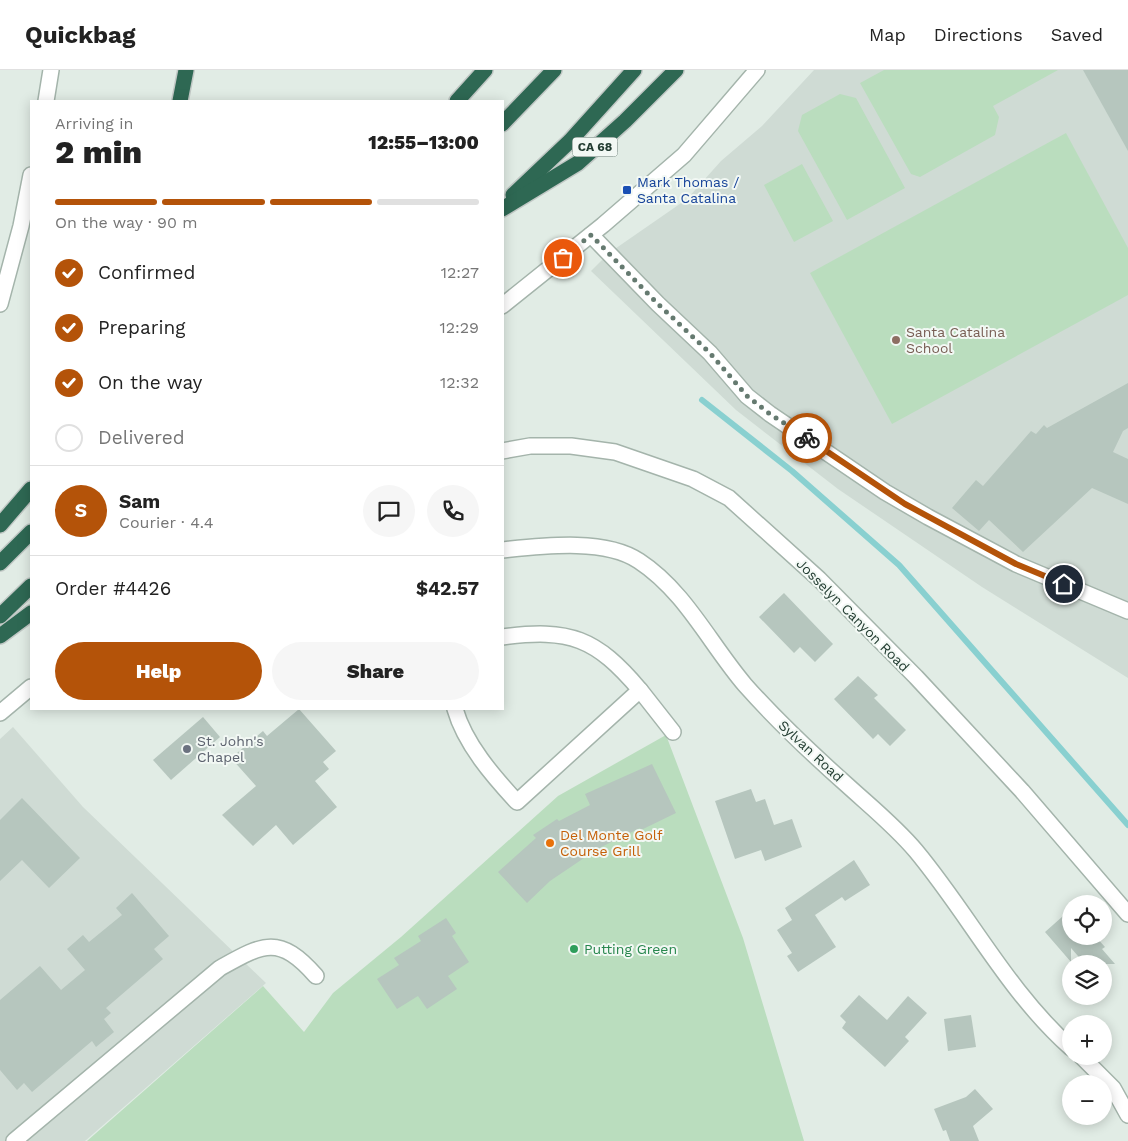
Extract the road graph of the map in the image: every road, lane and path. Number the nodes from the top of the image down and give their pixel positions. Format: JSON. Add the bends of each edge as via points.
{"nodes":[{"id":1,"x":51,"y":70,"type":"edge"},
{"id":2,"x":186,"y":70,"type":"edge"},
{"id":3,"x":485,"y":70,"type":"edge"},
{"id":4,"x":554,"y":70,"type":"edge"},
{"id":5,"x":634,"y":70,"type":"edge"},
{"id":6,"x":676,"y":70,"type":"edge"},
{"id":7,"x":757,"y":70,"type":"edge"},
{"id":8,"x":46,"y":100,"type":"edge"},
{"id":9,"x":180,"y":100,"type":"edge"},
{"id":10,"x":458,"y":100,"type":"edge"},
{"id":11,"x":504,"y":122,"type":"edge"},
{"id":12,"x":30,"y":180,"type":"edge"},
{"id":13,"x":504,"y":202,"type":"edge"},
{"id":14,"x":504,"y":208,"type":"edge"},
{"id":15,"x":591,"y":235,"type":"junction"},
{"id":16,"x":0,"y":304,"type":"edge"},
{"id":17,"x":504,"y":304,"type":"edge"},
{"id":18,"x":504,"y":451,"type":"edge"},
{"id":19,"x":30,"y":490,"type":"edge"},
{"id":20,"x":0,"y":525,"type":"edge"},
{"id":21,"x":30,"y":533,"type":"edge"},
{"id":22,"x":504,"y":550,"type":"edge"},
{"id":23,"x":0,"y":563,"type":"edge"},
{"id":24,"x":30,"y":587,"type":"edge"},
{"id":25,"x":1128,"y":611,"type":"edge"},
{"id":26,"x":30,"y":614,"type":"edge"},
{"id":27,"x":0,"y":616,"type":"edge"},
{"id":28,"x":0,"y":636,"type":"edge"},
{"id":29,"x":504,"y":638,"type":"edge"},
{"id":30,"x":30,"y":688,"type":"edge"},
{"id":31,"x":640,"y":690,"type":"junction"},
{"id":32,"x":455,"y":710,"type":"edge"},
{"id":33,"x":0,"y":713,"type":"edge"},
{"id":34,"x":673,"y":732,"type":"dead end"},
{"id":35,"x":1128,"y":914,"type":"edge"},
{"id":36,"x":316,"y":976,"type":"dead end"},
{"id":37,"x":1062,"y":1039,"type":"edge"},
{"id":38,"x":1090,"y":1065,"type":"edge"},
{"id":39,"x":1128,"y":1115,"type":"edge"},
{"id":40,"x":14,"y":1141,"type":"edge"}],
"edges":[{"from":1,"to":8,"type":"street"},
{"from":2,"to":9,"type":"highway"},
{"from":3,"to":10,"type":"highway"},
{"from":4,"to":11,"type":"highway"},
{"from":5,"to":13,"type":"highway","via":[[570,141]]},
{"from":6,"to":14,"type":"highway","number":"CA 68","via":[[578,163]]},
{"from":7,"to":15,"type":"street","via":[[684,155]]},
{"from":12,"to":16,"type":"street"},
{"from":15,"to":17,"type":"street"},
{"from":15,"to":25,"type":"street","via":[[710,353],[747,396],[770,414],[885,492],[928,517],[1016,564]]},
{"from":18,"to":35,"type":"street","name":"Josselyn Canyon Road","via":[[530,446],[571,446],[615,452],[693,479],[729,498],[819,579],[916,677],[1022,791]]},
{"from":19,"to":20,"type":"highway"},
{"from":21,"to":23,"type":"highway"},
{"from":22,"to":37,"type":"street","name":"Sylvan Road","via":[[573,546],[608,549],[638,560],[657,576],[675,593],[729,666],[786,730],[915,850],[1010,981]]},
{"from":24,"to":27,"type":"highway"},
{"from":26,"to":28,"type":"highway"},
{"from":29,"to":31,"type":"street","via":[[543,634],[587,642],[605,653]]},
{"from":30,"to":33,"type":"street"},
{"from":31,"to":32,"type":"street","via":[[517,802],[476,752]]},
{"from":31,"to":34,"type":"street"},
{"from":36,"to":40,"type":"street","via":[[293,954],[275,947],[254,949],[220,968]]},
{"from":38,"to":39,"type":"street","via":[[1113,1088]]}]}
